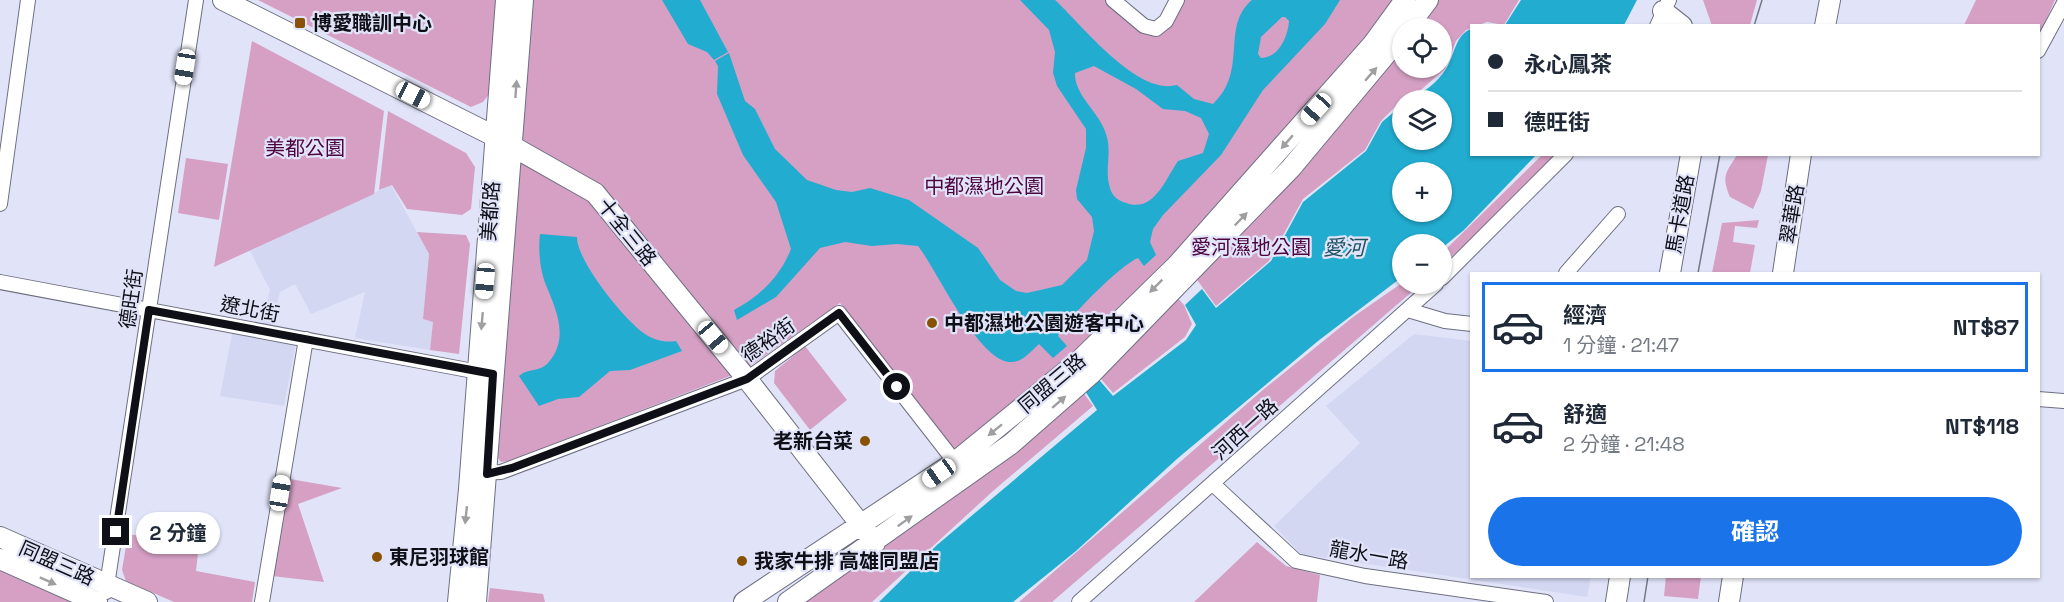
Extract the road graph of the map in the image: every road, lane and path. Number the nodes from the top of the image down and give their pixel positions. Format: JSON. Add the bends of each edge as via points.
{"nodes":[{"id":1,"x":28,"y":0,"type":"edge"},
{"id":2,"x":196,"y":0,"type":"edge"},
{"id":3,"x":223,"y":0,"type":"edge"},
{"id":4,"x":506,"y":0,"type":"edge"},
{"id":5,"x":523,"y":0,"type":"edge"},
{"id":6,"x":1113,"y":0,"type":"edge"},
{"id":7,"x":1177,"y":0,"type":"edge"},
{"id":8,"x":1405,"y":0,"type":"edge"},
{"id":9,"x":1428,"y":0,"type":"edge"},
{"id":10,"x":1830,"y":0,"type":"edge"},
{"id":11,"x":2064,"y":3,"type":"edge"},
{"id":12,"x":1663,"y":12,"type":"edge"},
{"id":13,"x":1414,"y":18,"type":"edge"},
{"id":14,"x":1679,"y":24,"type":"edge"},
{"id":15,"x":1825,"y":24,"type":"edge"},
{"id":16,"x":1392,"y":47,"type":"edge"},
{"id":17,"x":2040,"y":47,"type":"edge"},
{"id":18,"x":496,"y":137,"type":"junction"},
{"id":19,"x":513,"y":147,"type":"junction"},
{"id":20,"x":1564,"y":156,"type":"edge"},
{"id":21,"x":1684,"y":156,"type":"edge"},
{"id":22,"x":1691,"y":156,"type":"edge"},
{"id":23,"x":1802,"y":156,"type":"edge"},
{"id":24,"x":1686,"y":185,"type":"junction"},
{"id":25,"x":0,"y":204,"type":"edge"},
{"id":26,"x":1618,"y":214,"type":"dead end"},
{"id":27,"x":1452,"y":268,"type":"edge"},
{"id":28,"x":1567,"y":272,"type":"edge"},
{"id":29,"x":1670,"y":272,"type":"edge"},
{"id":30,"x":1783,"y":272,"type":"edge"},
{"id":31,"x":0,"y":282,"type":"edge"},
{"id":32,"x":1425,"y":294,"type":"edge"},
{"id":33,"x":149,"y":310,"type":"junction"},
{"id":34,"x":1408,"y":310,"type":"junction"},
{"id":35,"x":1470,"y":324,"type":"edge"},
{"id":36,"x":306,"y":339,"type":"junction"},
{"id":37,"x":485,"y":373,"type":"junction"},
{"id":38,"x":747,"y":379,"type":"junction"},
{"id":39,"x":2040,"y":399,"type":"edge"},
{"id":40,"x":2064,"y":400,"type":"edge"},
{"id":41,"x":956,"y":462,"type":"junction"},
{"id":42,"x":478,"y":474,"type":"junction"},
{"id":43,"x":1213,"y":484,"type":"junction"},
{"id":44,"x":862,"y":525,"type":"junction"},
{"id":45,"x":0,"y":537,"type":"edge"},
{"id":46,"x":875,"y":543,"type":"junction"},
{"id":47,"x":0,"y":559,"type":"edge"},
{"id":48,"x":1620,"y":578,"type":"edge"},
{"id":49,"x":1733,"y":578,"type":"edge"},
{"id":50,"x":102,"y":597,"type":"edge"},
{"id":51,"x":147,"y":602,"type":"edge"},
{"id":52,"x":262,"y":602,"type":"edge"},
{"id":53,"x":458,"y":602,"type":"edge"},
{"id":54,"x":476,"y":602,"type":"edge"},
{"id":55,"x":744,"y":602,"type":"edge"},
{"id":56,"x":788,"y":602,"type":"edge"},
{"id":57,"x":1079,"y":602,"type":"edge"},
{"id":58,"x":1546,"y":602,"type":"edge"},
{"id":59,"x":1616,"y":602,"type":"edge"},
{"id":60,"x":1728,"y":602,"type":"edge"}],
"edges":[{"from":1,"to":25,"type":"street"},
{"from":2,"to":33,"type":"street","name":"德旺街"},
{"from":3,"to":18,"type":"street","name":"十全三路"},
{"from":4,"to":18,"type":"street","name":"美都路"},
{"from":19,"to":5,"type":"street","name":"美都路","one_way":true},
{"from":6,"to":7,"type":"street","via":[[1144,26],[1156,29],[1166,21]]},
{"from":8,"to":41,"type":"street","name":"同盟三路","one_way":true,"via":[[1373,44],[1177,265],[1080,360]]},
{"from":9,"to":13,"type":"street"},
{"from":10,"to":15,"type":"street"},
{"from":11,"to":17,"type":"street"},
{"from":12,"to":14,"type":"street"},
{"from":46,"to":16,"type":"street","name":"同盟三路","one_way":true,"via":[[1011,444],[1092,374],[1290,168]]},
{"from":18,"to":19,"type":"street","name":"十全三路"},
{"from":18,"to":37,"type":"street","name":"美都路","one_way":true},
{"from":19,"to":37,"type":"street","name":"美都路"},
{"from":19,"to":38,"type":"street","name":"十全三路","via":[[595,193]]},
{"from":20,"to":27,"type":"street"},
{"from":21,"to":24,"type":"street"},
{"from":22,"to":24,"type":"street","name":"馬卡道路"},
{"from":23,"to":30,"type":"street","name":"翠華路"},
{"from":24,"to":29,"type":"street","name":"馬卡道路"},
{"from":26,"to":28,"type":"street"},
{"from":31,"to":33,"type":"street","name":"遼北街"},
{"from":32,"to":34,"type":"street","name":"河西一路"},
{"from":33,"to":36,"type":"street","name":"遼北街"},
{"from":33,"to":50,"type":"street","name":"德旺街"},
{"from":34,"to":35,"type":"street"},
{"from":34,"to":43,"type":"street","name":"河西一路"},
{"from":36,"to":37,"type":"street","name":"遼北街"},
{"from":36,"to":52,"type":"street"},
{"from":37,"to":42,"type":"street","name":"美都路"},
{"from":38,"to":41,"type":"street","name":"德裕街","via":[[839,313]]},
{"from":38,"to":42,"type":"street","name":"德裕街","via":[[512,468]]},
{"from":38,"to":44,"type":"street","name":"十全三路"},
{"from":39,"to":40,"type":"street"},
{"from":41,"to":44,"type":"street","name":"同盟三路"},
{"from":42,"to":53,"type":"street","name":"美都路","one_way":true},
{"from":42,"to":54,"type":"street","name":"美都路"},
{"from":43,"to":57,"type":"street","name":"河西一路"},
{"from":43,"to":58,"type":"street","name":"龍水一路","via":[[1296,561],[1365,576]]},
{"from":44,"to":46,"type":"street","name":"十全三路"},
{"from":44,"to":55,"type":"street","name":"同盟三路"},
{"from":45,"to":50,"type":"street","name":"同盟三路"},
{"from":46,"to":56,"type":"street","name":"同盟三路"},
{"from":47,"to":50,"type":"street","name":"同盟三路","one_way":true},
{"from":48,"to":59,"type":"street"},
{"from":49,"to":60,"type":"street"},
{"from":50,"to":51,"type":"street","name":"同盟三路"}]}
